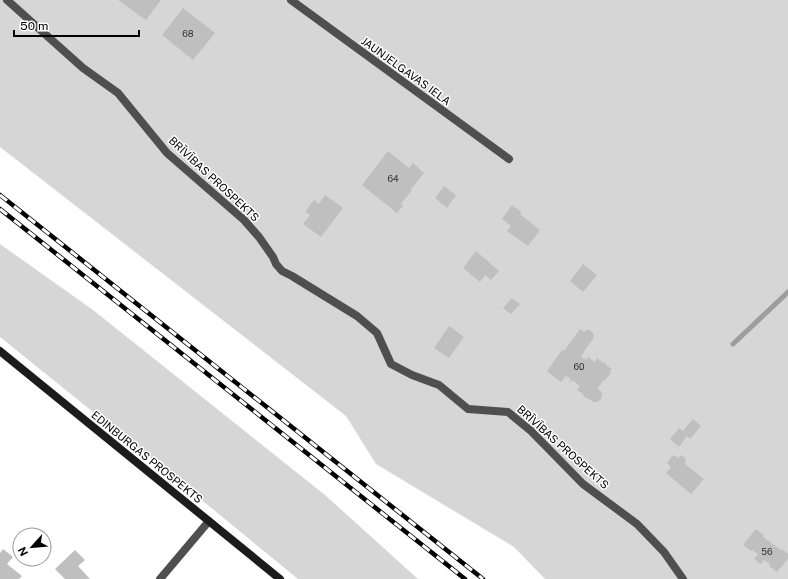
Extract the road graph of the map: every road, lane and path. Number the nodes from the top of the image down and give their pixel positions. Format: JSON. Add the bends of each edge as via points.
{"nodes":[{"id":1,"x":7,"y":0,"type":"edge"},
{"id":2,"x":291,"y":0,"type":"edge"},
{"id":3,"x":509,"y":159,"type":"dead end"},
{"id":4,"x":0,"y":351,"type":"edge"},
{"id":5,"x":209,"y":521,"type":"junction"},
{"id":6,"x":160,"y":579,"type":"edge"},
{"id":7,"x":280,"y":579,"type":"edge"},
{"id":8,"x":683,"y":579,"type":"edge"}],
"edges":[{"from":1,"to":8,"type":"street","name":"BRĪVĪBAS PROSPEKTS","via":[[83,68],[118,93],[167,153],[244,220],[282,271],[362,320],[377,333],[391,364],[439,385],[468,409],[508,412],[532,432],[583,484],[637,524],[664,552]]},
{"from":2,"to":3,"type":"street","name":"JAUNJELGAVAS IELA"},
{"from":4,"to":5,"type":"street","name":"EDINBURGAS PROSPEKTS"},
{"from":5,"to":6,"type":"street"},
{"from":5,"to":7,"type":"street","name":"EDINBURGAS PROSPEKTS"}]}
